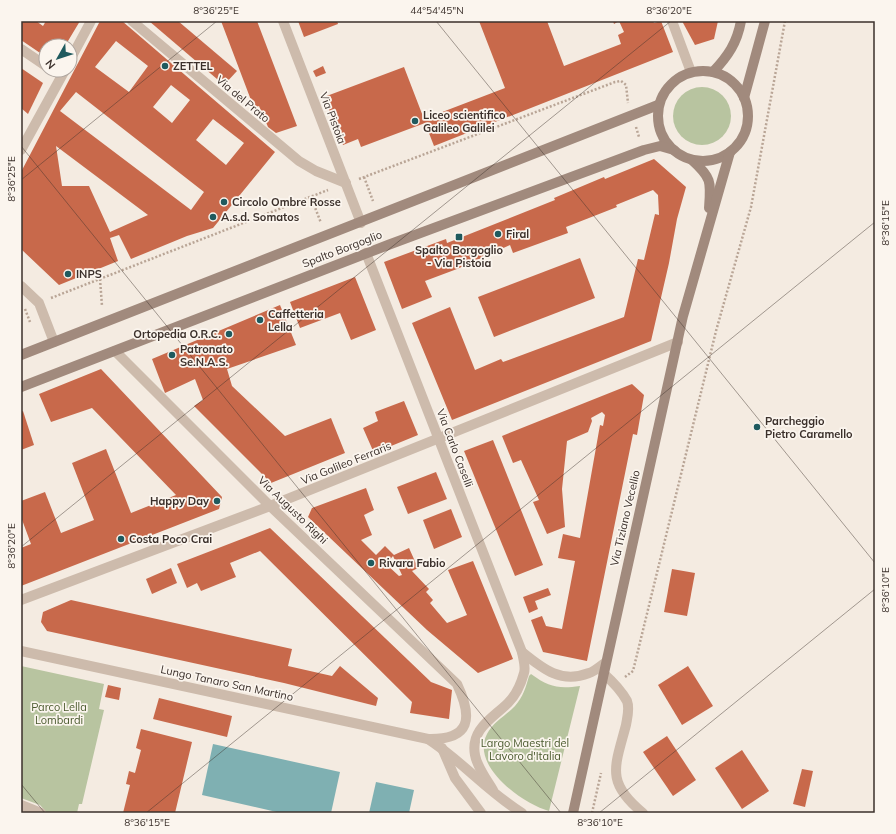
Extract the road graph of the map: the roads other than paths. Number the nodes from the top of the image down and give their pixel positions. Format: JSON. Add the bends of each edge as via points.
{"nodes":[{"id":1,"x":91,"y":21,"type":"edge"},
{"id":2,"x":132,"y":21,"type":"edge"},
{"id":3,"x":282,"y":21,"type":"edge"},
{"id":4,"x":672,"y":21,"type":"edge"},
{"id":5,"x":741,"y":21,"type":"edge"},
{"id":6,"x":765,"y":21,"type":"edge"},
{"id":7,"x":78,"y":45,"type":"edge"},
{"id":8,"x":21,"y":49,"type":"edge"},
{"id":9,"x":38,"y":61,"type":"edge"},
{"id":10,"x":691,"y":72,"type":"junction"},
{"id":11,"x":713,"y":72,"type":"junction"},
{"id":12,"x":60,"y":78,"type":"edge"},
{"id":13,"x":744,"y":98,"type":"junction"},
{"id":14,"x":658,"y":105,"type":"junction"},
{"id":15,"x":21,"y":150,"type":"edge"},
{"id":16,"x":674,"y":150,"type":"junction"},
{"id":17,"x":730,"y":152,"type":"junction"},
{"id":18,"x":692,"y":160,"type":"junction"},
{"id":19,"x":346,"y":184,"type":"junction"},
{"id":20,"x":361,"y":223,"type":"junction"},
{"id":21,"x":707,"y":230,"type":"junction"},
{"id":22,"x":366,"y":253,"type":"junction"},
{"id":23,"x":21,"y":286,"type":"edge"},
{"id":24,"x":54,"y":342,"type":"junction"},
{"id":25,"x":678,"y":342,"type":"junction"},
{"id":26,"x":115,"y":351,"type":"junction"},
{"id":27,"x":21,"y":355,"type":"edge"},
{"id":28,"x":21,"y":387,"type":"edge"},
{"id":29,"x":439,"y":439,"type":"junction"},
{"id":30,"x":270,"y":506,"type":"junction"},
{"id":31,"x":21,"y":600,"type":"edge"},
{"id":32,"x":21,"y":651,"type":"edge"},
{"id":33,"x":522,"y":652,"type":"junction"},
{"id":34,"x":605,"y":662,"type":"junction"},
{"id":35,"x":603,"y":673,"type":"junction"},
{"id":36,"x":428,"y":739,"type":"junction"},
{"id":37,"x":442,"y":748,"type":"junction"},
{"id":38,"x":493,"y":790,"type":"junction"},
{"id":39,"x":21,"y":805,"type":"edge"},
{"id":40,"x":41,"y":813,"type":"edge"},
{"id":41,"x":481,"y":813,"type":"edge"},
{"id":42,"x":522,"y":813,"type":"edge"},
{"id":43,"x":573,"y":813,"type":"edge"},
{"id":44,"x":643,"y":813,"type":"edge"}],
"edges":[{"from":1,"to":7,"type":"street"},
{"from":2,"to":19,"type":"street","name":"Via del Prato","via":[[299,161]]},
{"from":3,"to":19,"type":"street","name":"Via Pistoia"},
{"from":4,"to":10,"type":"street"},
{"from":5,"to":11,"type":"main road","via":[[739,34],[732,49]]},
{"from":6,"to":13,"type":"main road"},
{"from":8,"to":9,"type":"street"},
{"from":10,"to":11,"type":"main road"},
{"from":10,"to":14,"type":"main road","via":[[670,84]]},
{"from":11,"to":13,"type":"main road","via":[[726,77],[737,86]]},
{"from":12,"to":15,"type":"street"},
{"from":13,"to":17,"type":"main road","via":[[748,122],[738,143]]},
{"from":14,"to":16,"type":"main road","name":"Spalto Borgoglio","via":[[657,118],[660,130],[665,141]]},
{"from":14,"to":20,"type":"main road","name":"Spalto Borgoglio"},
{"from":16,"to":18,"type":"main road","name":"Spalto Borgoglio"},
{"from":16,"to":22,"type":"main road","name":"Spalto Borgoglio","via":[[660,146],[652,147]]},
{"from":17,"to":18,"type":"main road","via":[[705,161]]},
{"from":17,"to":21,"type":"main road"},
{"from":18,"to":21,"type":"main road","name":"Spalto Borgoglio","via":[[706,172],[710,182]]},
{"from":19,"to":20,"type":"street","name":"Via Pistoia"},
{"from":20,"to":24,"type":"main road","name":"Spalto Borgoglio"},
{"from":21,"to":25,"type":"main road","name":"Via Tiziano Vecellio"},
{"from":22,"to":26,"type":"main road","name":"Spalto Borgoglio"},
{"from":22,"to":29,"type":"street","name":"Via Carlo Caselli"},
{"from":23,"to":24,"type":"street","via":[[39,303]]},
{"from":24,"to":27,"type":"main road","name":"Spalto Borgoglio"},
{"from":25,"to":29,"type":"street","name":"Via Galileo Ferraris"},
{"from":25,"to":34,"type":"main road","name":"Via Tiziano Vecellio"},
{"from":26,"to":28,"type":"main road","name":"Spalto Borgoglio"},
{"from":26,"to":30,"type":"street","name":"Via Augusto Righi"},
{"from":29,"to":30,"type":"street","name":"Via Galileo Ferraris"},
{"from":29,"to":33,"type":"street","name":"Via Carlo Caselli"},
{"from":30,"to":31,"type":"street","name":"Via Galileo Ferraris"},
{"from":30,"to":36,"type":"street","name":"Via Augusto Righi","via":[[457,684],[467,712],[463,729],[445,740]]},
{"from":32,"to":36,"type":"street","name":"Lungo Tanaro San Martino"},
{"from":33,"to":34,"type":"street","via":[[545,670],[567,677],[590,673]]},
{"from":33,"to":38,"type":"street","via":[[524,672],[517,691],[508,703],[483,725],[475,744],[475,755]]},
{"from":34,"to":35,"type":"main road","name":"Via Tiziano Vecellio"},
{"from":35,"to":43,"type":"main road","name":"Via Tiziano Vecellio"},
{"from":35,"to":44,"type":"street","via":[[627,702],[628,715],[615,770],[617,783],[624,796]]},
{"from":36,"to":37,"type":"street"},
{"from":37,"to":38,"type":"street"},
{"from":37,"to":41,"type":"street","via":[[455,778]]},
{"from":38,"to":42,"type":"street"},
{"from":39,"to":40,"type":"street"}]}
